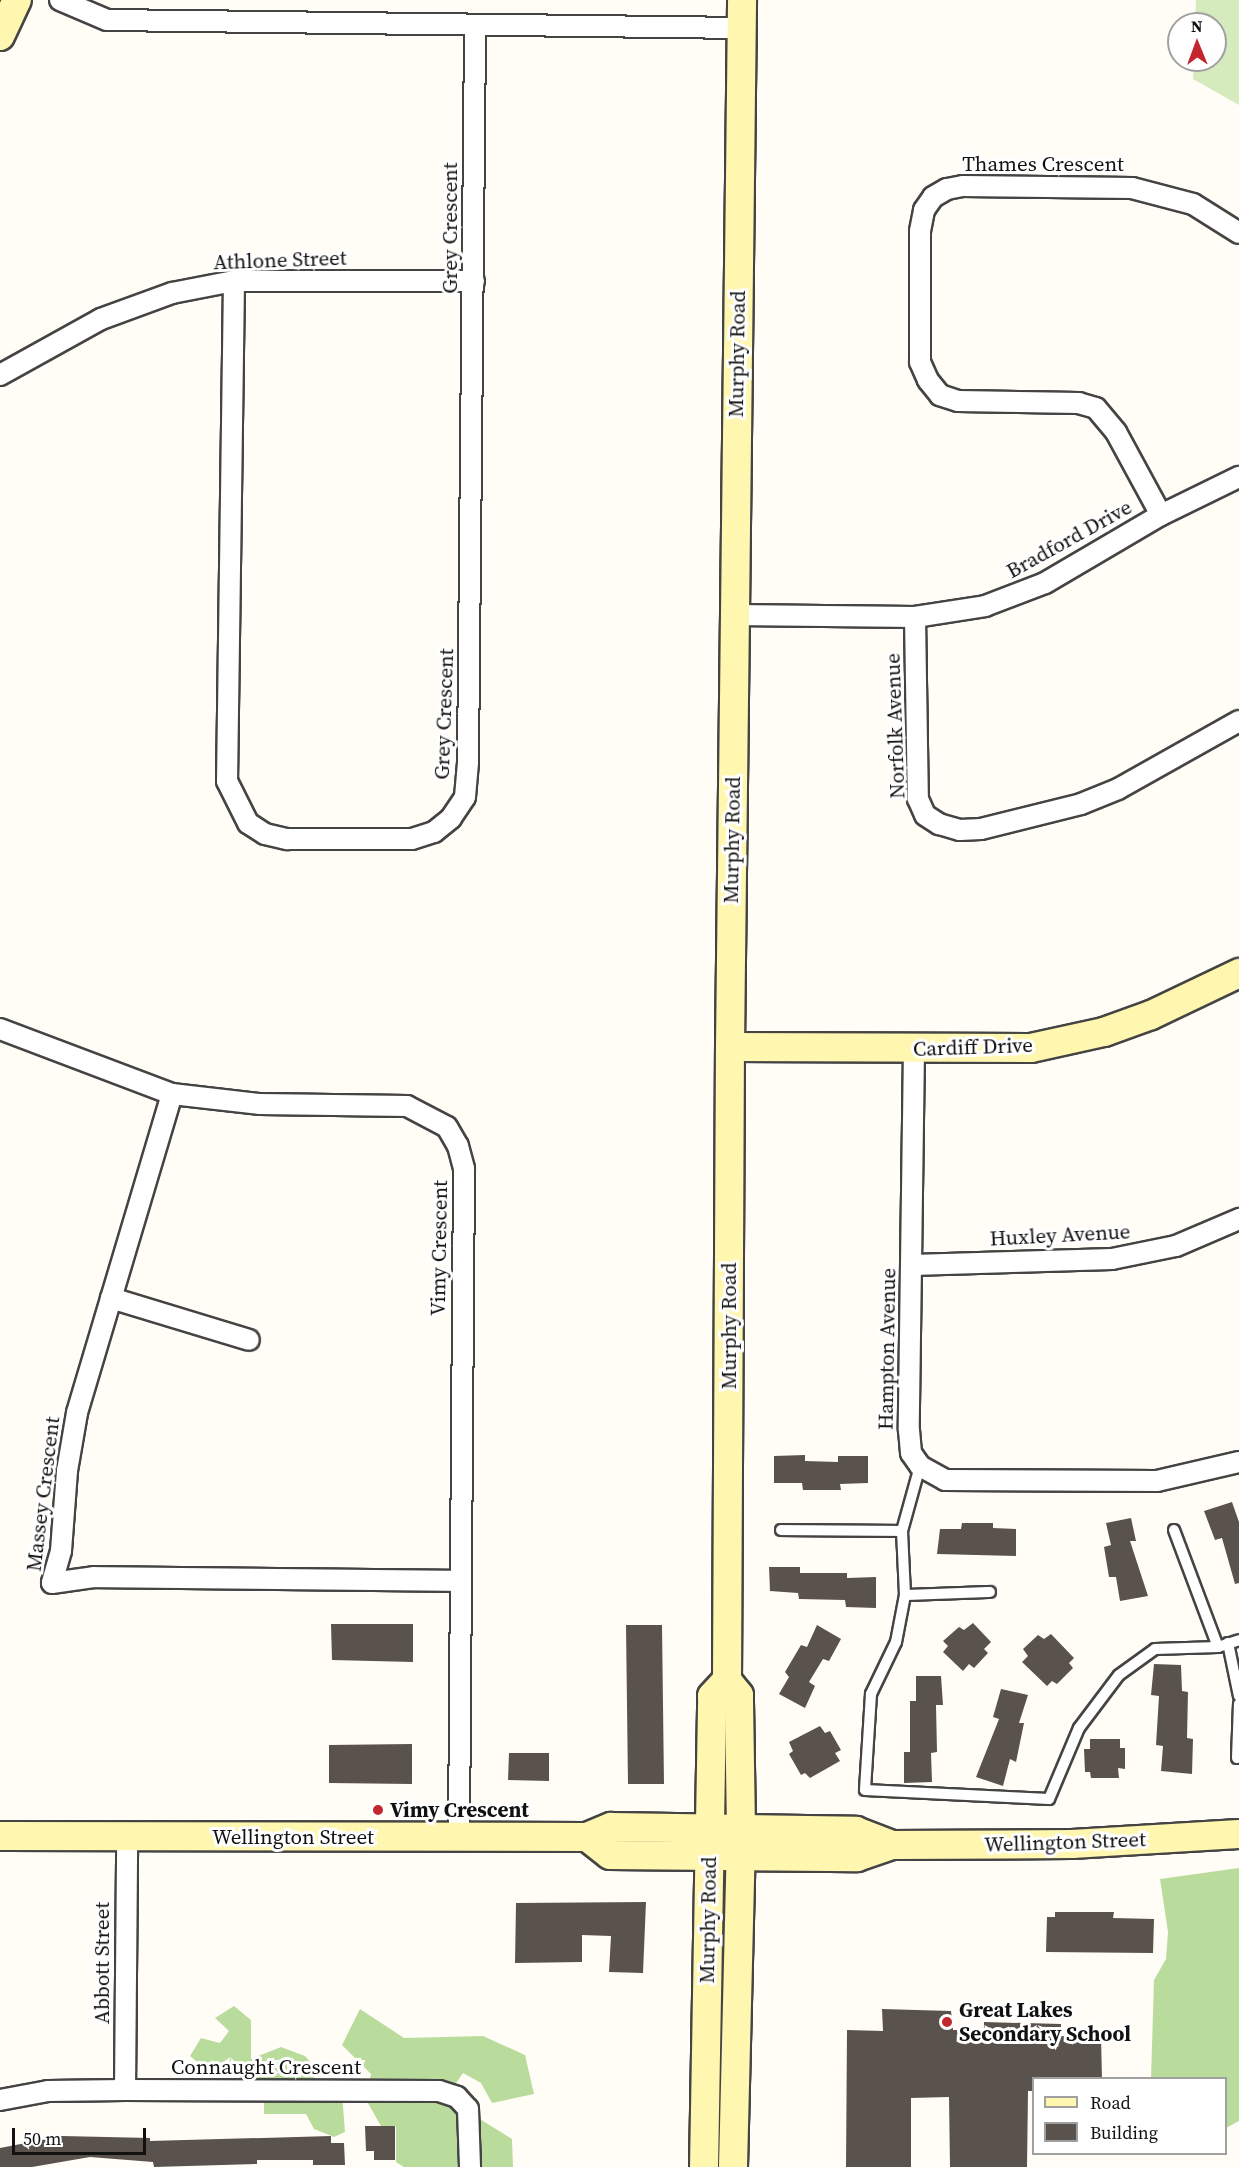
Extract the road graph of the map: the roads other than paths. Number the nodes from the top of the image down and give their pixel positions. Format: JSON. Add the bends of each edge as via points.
{"nodes":[{"id":1,"x":17,"y":0,"type":"edge"},
{"id":2,"x":60,"y":0,"type":"edge"},
{"id":3,"x":742,"y":0,"type":"edge"},
{"id":4,"x":475,"y":27,"type":"junction"},
{"id":5,"x":741,"y":28,"type":"junction"},
{"id":6,"x":0,"y":36,"type":"edge"},
{"id":7,"x":1239,"y":233,"type":"edge"},
{"id":8,"x":234,"y":281,"type":"junction"},
{"id":9,"x":474,"y":281,"type":"junction"},
{"id":10,"x":0,"y":375,"type":"edge"},
{"id":11,"x":1239,"y":477,"type":"edge"},
{"id":12,"x":1161,"y":515,"type":"junction"},
{"id":13,"x":734,"y":615,"type":"junction"},
{"id":14,"x":915,"y":617,"type":"junction"},
{"id":15,"x":1239,"y":721,"type":"edge"},
{"id":16,"x":1239,"y":973,"type":"edge"},
{"id":17,"x":0,"y":1029,"type":"edge"},
{"id":18,"x":730,"y":1047,"type":"junction"},
{"id":19,"x":914,"y":1049,"type":"junction"},
{"id":20,"x":172,"y":1094,"type":"junction"},
{"id":21,"x":1239,"y":1220,"type":"edge"},
{"id":22,"x":912,"y":1265,"type":"junction"},
{"id":23,"x":111,"y":1298,"type":"junction"},
{"id":24,"x":249,"y":1340,"type":"dead end"},
{"id":25,"x":1239,"y":1462,"type":"edge"},
{"id":26,"x":920,"y":1466,"type":"junction"},
{"id":27,"x":781,"y":1530,"type":"dead end"},
{"id":28,"x":1174,"y":1530,"type":"dead end"},
{"id":29,"x":902,"y":1531,"type":"junction"},
{"id":30,"x":460,"y":1581,"type":"junction"},
{"id":31,"x":990,"y":1592,"type":"dead end"},
{"id":32,"x":905,"y":1594,"type":"junction"},
{"id":33,"x":1239,"y":1640,"type":"edge"},
{"id":34,"x":1223,"y":1645,"type":"junction"},
{"id":35,"x":728,"y":1680,"type":"junction"},
{"id":36,"x":1239,"y":1696,"type":"edge"},
{"id":37,"x":1239,"y":1704,"type":"edge"},
{"id":38,"x":1237,"y":1758,"type":"dead end"},
{"id":39,"x":709,"y":1829,"type":"junction"},
{"id":40,"x":741,"y":1829,"type":"junction"},
{"id":41,"x":1239,"y":1834,"type":"edge"},
{"id":42,"x":0,"y":1836,"type":"edge"},
{"id":43,"x":127,"y":1837,"type":"junction"},
{"id":44,"x":587,"y":1837,"type":"junction"},
{"id":45,"x":459,"y":1838,"type":"junction"},
{"id":46,"x":892,"y":1845,"type":"junction"},
{"id":47,"x":709,"y":1857,"type":"junction"},
{"id":48,"x":740,"y":1857,"type":"junction"},
{"id":49,"x":125,"y":2090,"type":"junction"},
{"id":50,"x":0,"y":2100,"type":"edge"},
{"id":51,"x":470,"y":2167,"type":"edge"},
{"id":52,"x":704,"y":2167,"type":"edge"},
{"id":53,"x":733,"y":2167,"type":"edge"}],
"edges":[{"from":1,"to":6,"type":"street"},
{"from":2,"to":4,"type":"street","via":[[107,20]]},
{"from":3,"to":5,"type":"street","name":"Murphy Road"},
{"from":4,"to":5,"type":"street"},
{"from":4,"to":9,"type":"street","name":"Grey Crescent"},
{"from":5,"to":13,"type":"street","name":"Murphy Road"},
{"from":7,"to":12,"type":"street","name":"Thames Crescent","via":[[1192,204],[1132,188],[963,186],[946,189],[924,210],[920,231],[920,362],[928,380],[940,395],[958,400],[1079,403],[1096,408],[1116,432]]},
{"from":8,"to":9,"type":"street","name":"Athlone Street"},
{"from":8,"to":9,"type":"street","name":"Grey Crescent","via":[[227,781],[248,823],[265,834],[287,839],[411,839],[434,831],[451,818],[465,797]]},
{"from":8,"to":10,"type":"street","name":"Athlone Street","via":[[172,293],[101,319]]},
{"from":11,"to":12,"type":"street","name":"Bradford Drive"},
{"from":12,"to":14,"type":"street","name":"Bradford Drive","via":[[1015,597],[950,614]]},
{"from":13,"to":14,"type":"street","name":"Bradford Drive"},
{"from":13,"to":18,"type":"street","name":"Murphy Road"},
{"from":14,"to":15,"type":"street","name":"Norfolk Avenue","via":[[918,799],[925,815],[939,824],[960,830],[981,829],[1081,804],[1118,789]]},
{"from":16,"to":19,"type":"street","name":"Cardiff Drive","via":[[1192,999],[1104,1032],[1031,1048]]},
{"from":17,"to":20,"type":"street","name":"Vimy Crescent"},
{"from":18,"to":19,"type":"street","name":"Cardiff Drive"},
{"from":18,"to":35,"type":"street","name":"Murphy Road"},
{"from":19,"to":22,"type":"street","name":"Hampton Avenue"},
{"from":20,"to":23,"type":"street","name":"Massey Crescent"},
{"from":20,"to":30,"type":"street","name":"Vimy Crescent","via":[[260,1104],[407,1106],[447,1127],[458,1146],[464,1169]]},
{"from":21,"to":22,"type":"street","name":"Huxley Avenue","via":[[1176,1246],[1112,1259]]},
{"from":22,"to":26,"type":"street","name":"Hampton Avenue","via":[[909,1430],[911,1453]]},
{"from":23,"to":24,"type":"street"},
{"from":23,"to":30,"type":"street","name":"Massey Crescent","via":[[77,1413],[60,1551],[52,1582],[94,1577]]},
{"from":25,"to":26,"type":"street","via":[[1157,1481],[945,1480]]},
{"from":26,"to":29,"type":"lane"},
{"from":27,"to":29,"type":"lane"},
{"from":28,"to":34,"type":"lane"},
{"from":29,"to":32,"type":"lane"},
{"from":30,"to":45,"type":"street","name":"Vimy Crescent"},
{"from":31,"to":32,"type":"lane"},
{"from":32,"to":34,"type":"lane","via":[[896,1642],[872,1694],[865,1790],[1049,1799],[1079,1728],[1119,1675],[1155,1649]]},
{"from":33,"to":34,"type":"lane"},
{"from":34,"to":36,"type":"lane"},
{"from":35,"to":39,"type":"street","name":"Murphy Road","via":[[712,1696]]},
{"from":35,"to":40,"type":"street","name":"Murphy Road","via":[[739,1695]]},
{"from":37,"to":38,"type":"lane"},
{"from":39,"to":40,"type":"street","name":"Wellington Street"},
{"from":39,"to":44,"type":"street","name":"Wellington Street","via":[[611,1827]]},
{"from":39,"to":47,"type":"street","name":"Murphy Road"},
{"from":40,"to":46,"type":"street","name":"Wellington Street","via":[[856,1831]]},
{"from":40,"to":48,"type":"street","name":"Murphy Road"},
{"from":41,"to":46,"type":"street","name":"Wellington Street","via":[[1072,1844]]},
{"from":42,"to":43,"type":"street","name":"Wellington Street"},
{"from":43,"to":45,"type":"street","name":"Wellington Street"},
{"from":43,"to":49,"type":"street","name":"Abbott Street"},
{"from":44,"to":45,"type":"street","name":"Wellington Street"},
{"from":44,"to":47,"type":"street","name":"Wellington Street","via":[[610,1855]]},
{"from":46,"to":48,"type":"street","name":"Wellington Street","via":[[857,1857]]},
{"from":47,"to":48,"type":"street","name":"Wellington Street"},
{"from":47,"to":52,"type":"street","name":"Murphy Road"},
{"from":48,"to":53,"type":"street","name":"Murphy Road"},
{"from":49,"to":50,"type":"street","name":"Connaught Crescent","via":[[48,2091]]},
{"from":49,"to":51,"type":"street","name":"Connaught Crescent","via":[[440,2091],[457,2097],[468,2109]]}]}
